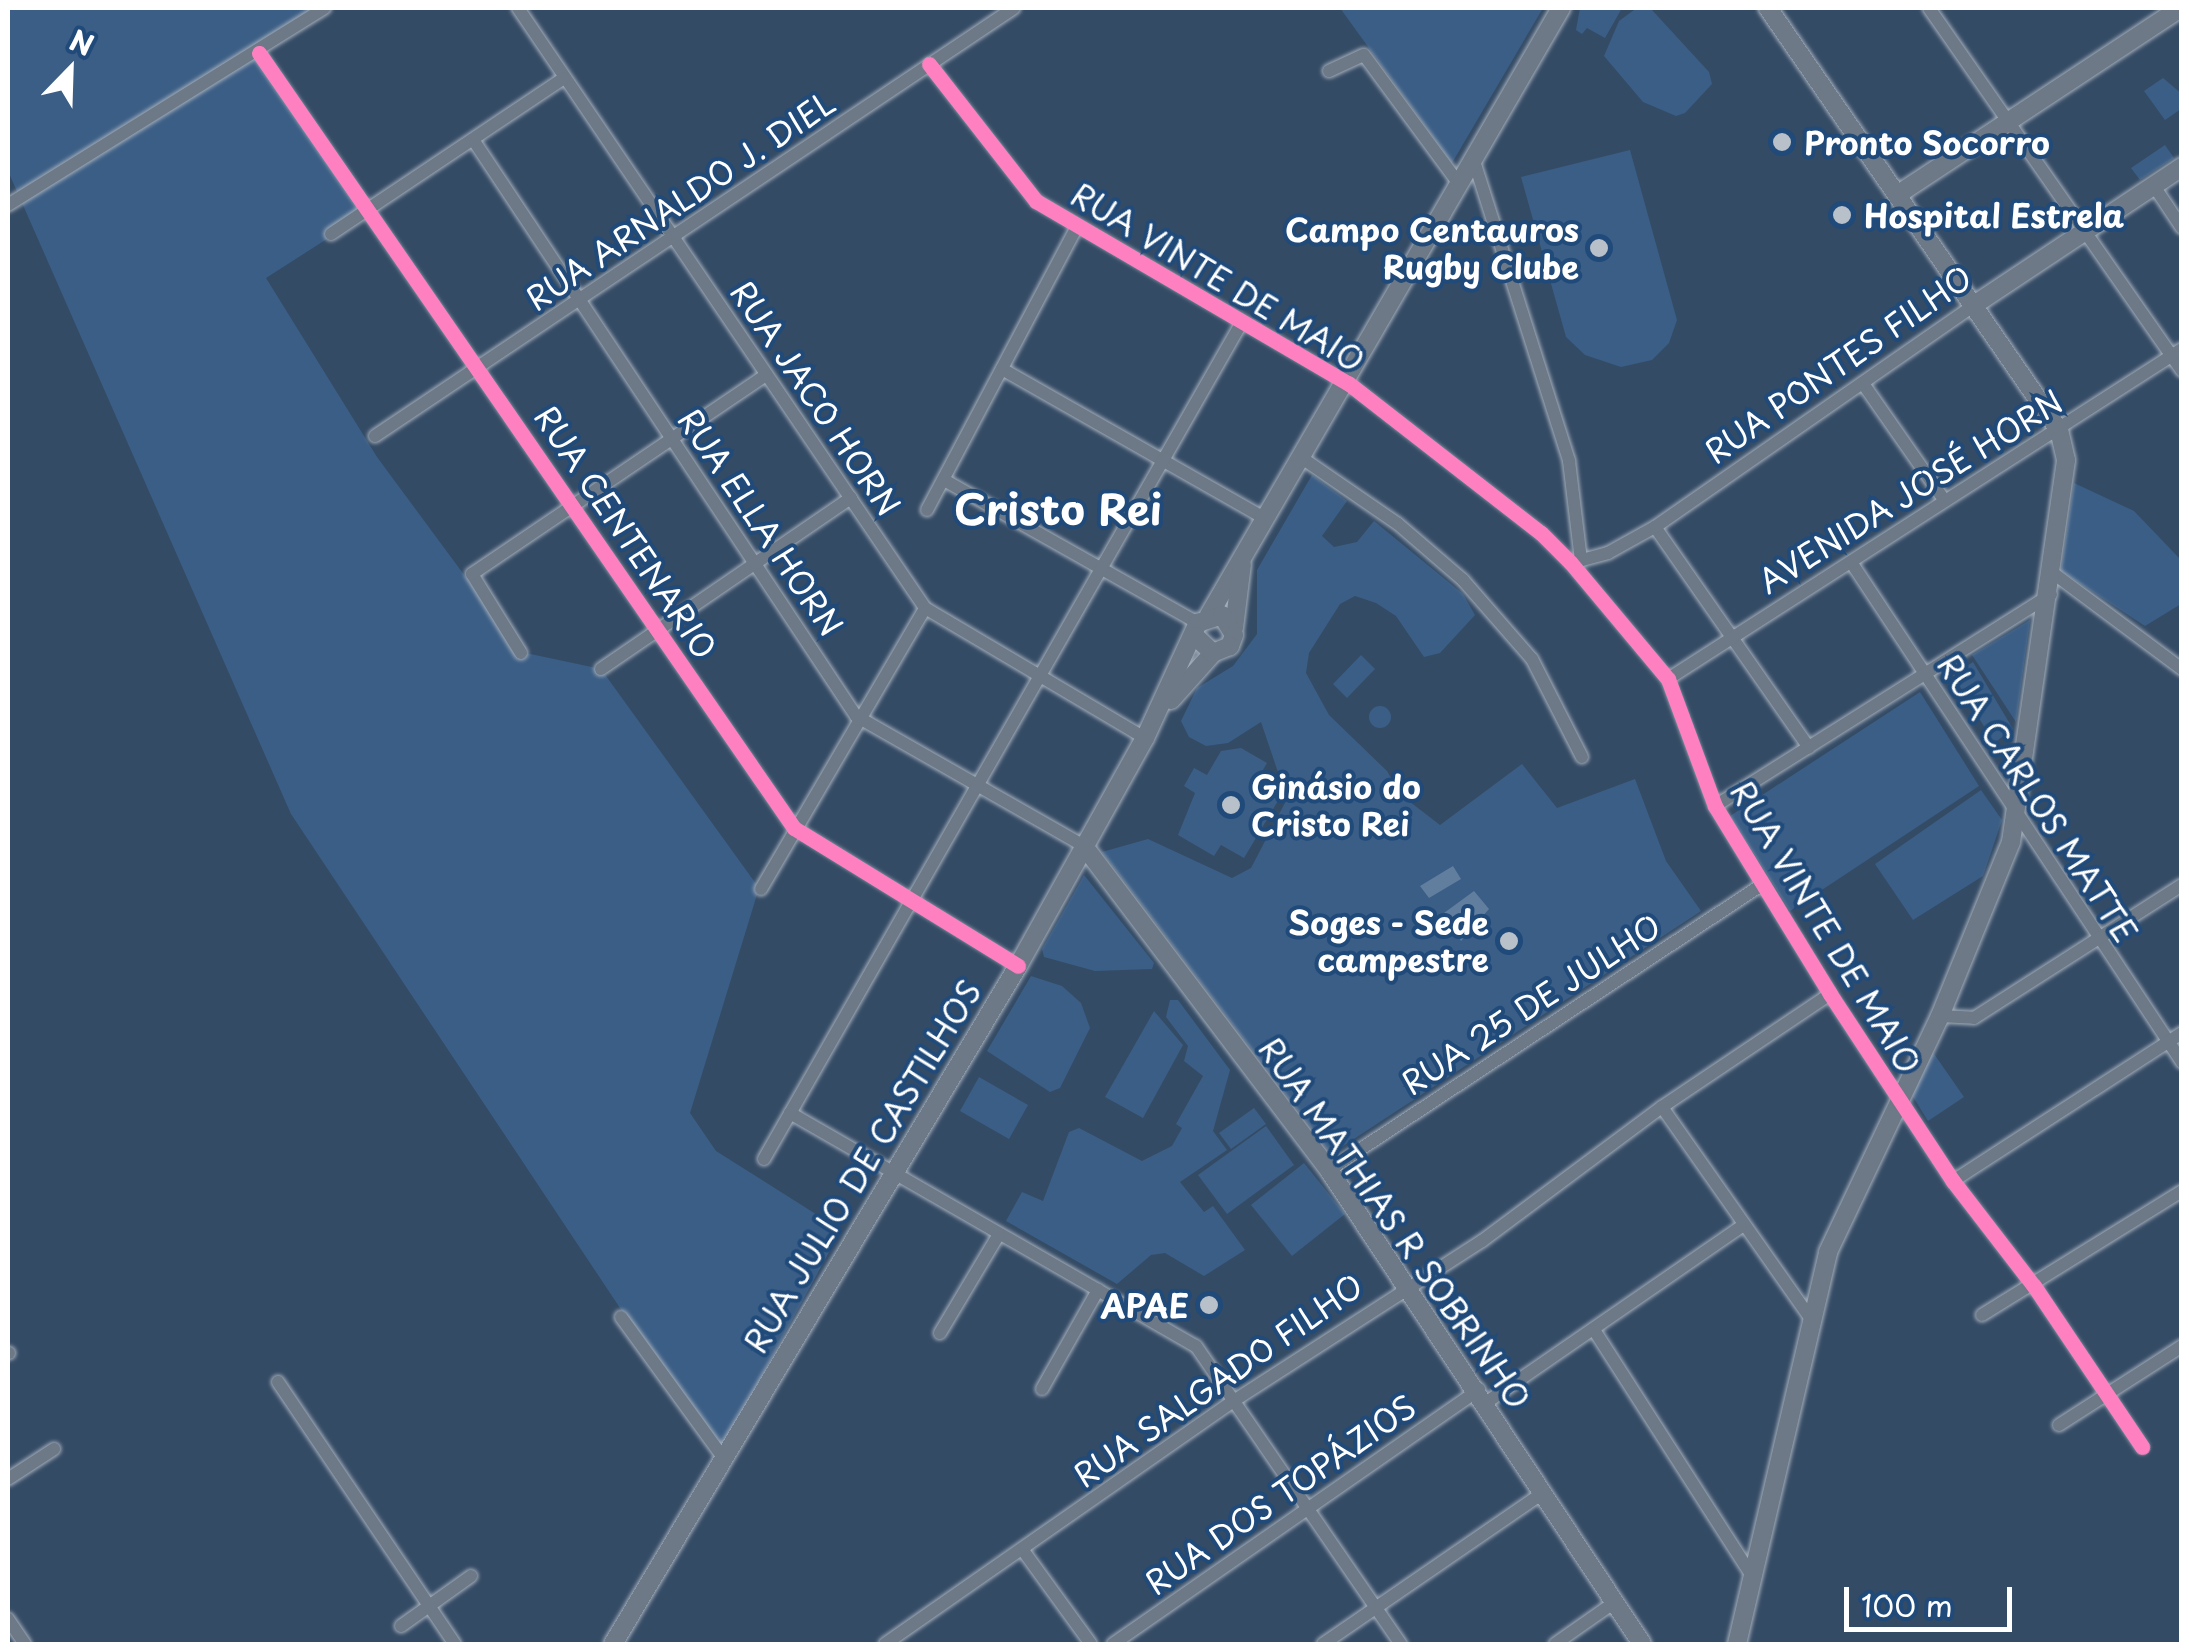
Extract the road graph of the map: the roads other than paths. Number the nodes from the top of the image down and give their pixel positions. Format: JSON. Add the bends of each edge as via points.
{"nodes":[{"id":1,"x":325,"y":8,"type":"edge"},
{"id":2,"x":518,"y":8,"type":"edge"},
{"id":3,"x":1014,"y":8,"type":"edge"},
{"id":4,"x":1562,"y":8,"type":"edge"},
{"id":5,"x":1768,"y":8,"type":"edge"},
{"id":6,"x":1929,"y":8,"type":"edge"},
{"id":7,"x":2181,"y":8,"type":"edge"},
{"id":8,"x":258,"y":53,"type":"junction"},
{"id":9,"x":930,"y":64,"type":"junction"},
{"id":10,"x":1329,"y":71,"type":"dead end"},
{"id":11,"x":564,"y":78,"type":"junction"},
{"id":12,"x":2008,"y":124,"type":"junction"},
{"id":13,"x":474,"y":141,"type":"junction"},
{"id":14,"x":1474,"y":162,"type":"junction"},
{"id":15,"x":2182,"y":166,"type":"edge"},
{"id":16,"x":1460,"y":185,"type":"junction"},
{"id":17,"x":2154,"y":186,"type":"junction"},
{"id":18,"x":1897,"y":195,"type":"junction"},
{"id":19,"x":8,"y":205,"type":"edge"},
{"id":20,"x":369,"y":212,"type":"junction"},
{"id":21,"x":1076,"y":228,"type":"junction"},
{"id":22,"x":2182,"y":228,"type":"edge"},
{"id":23,"x":2082,"y":232,"type":"junction"},
{"id":24,"x":330,"y":234,"type":"dead end"},
{"id":25,"x":674,"y":238,"type":"junction"},
{"id":26,"x":584,"y":301,"type":"junction"},
{"id":27,"x":1974,"y":305,"type":"junction"},
{"id":28,"x":1242,"y":322,"type":"junction"},
{"id":29,"x":2176,"y":352,"type":"edge"},
{"id":30,"x":480,"y":368,"type":"junction"},
{"id":31,"x":1002,"y":369,"type":"junction"},
{"id":32,"x":2182,"y":370,"type":"edge"},
{"id":33,"x":766,"y":375,"type":"junction"},
{"id":34,"x":1348,"y":383,"type":"junction"},
{"id":35,"x":1864,"y":384,"type":"junction"},
{"id":36,"x":2059,"y":430,"type":"junction"},
{"id":37,"x":375,"y":436,"type":"dead end"},
{"id":38,"x":670,"y":436,"type":"junction"},
{"id":39,"x":1302,"y":458,"type":"junction"},
{"id":40,"x":1163,"y":462,"type":"junction"},
{"id":41,"x":944,"y":480,"type":"junction"},
{"id":42,"x":851,"y":498,"type":"junction"},
{"id":43,"x":1945,"y":501,"type":"junction"},
{"id":44,"x":572,"y":502,"type":"junction"},
{"id":45,"x":928,"y":510,"type":"dead end"},
{"id":46,"x":1264,"y":518,"type":"junction"},
{"id":47,"x":1655,"y":526,"type":"junction"},
{"id":48,"x":1242,"y":557,"type":"junction"},
{"id":49,"x":757,"y":562,"type":"junction"},
{"id":50,"x":1576,"y":562,"type":"junction"},
{"id":51,"x":1850,"y":562,"type":"junction"},
{"id":52,"x":1105,"y":569,"type":"junction"},
{"id":53,"x":2053,"y":573,"type":"junction"},
{"id":54,"x":2051,"y":594,"type":"junction"},
{"id":55,"x":925,"y":608,"type":"junction"},
{"id":56,"x":1201,"y":624,"type":"junction"},
{"id":57,"x":659,"y":627,"type":"junction"},
{"id":58,"x":1234,"y":628,"type":"junction"},
{"id":59,"x":1728,"y":640,"type":"junction"},
{"id":60,"x":522,"y":652,"type":"dead end"},
{"id":61,"x":1214,"y":653,"type":"junction"},
{"id":62,"x":602,"y":669,"type":"dead end"},
{"id":63,"x":2182,"y":669,"type":"edge"},
{"id":64,"x":1924,"y":674,"type":"junction"},
{"id":65,"x":1039,"y":678,"type":"junction"},
{"id":66,"x":1668,"y":679,"type":"junction"},
{"id":67,"x":1157,"y":715,"type":"junction"},
{"id":68,"x":856,"y":716,"type":"junction"},
{"id":69,"x":1145,"y":738,"type":"junction"},
{"id":70,"x":1808,"y":748,"type":"junction"},
{"id":71,"x":1582,"y":757,"type":"dead end"},
{"id":72,"x":980,"y":783,"type":"junction"},
{"id":73,"x":1715,"y":806,"type":"junction"},
{"id":74,"x":2016,"y":818,"type":"junction"},
{"id":75,"x":794,"y":828,"type":"junction"},
{"id":76,"x":1084,"y":846,"type":"junction"},
{"id":77,"x":1763,"y":884,"type":"junction"},
{"id":78,"x":2182,"y":884,"type":"edge"},
{"id":79,"x":761,"y":890,"type":"dead end"},
{"id":80,"x":912,"y":905,"type":"junction"},
{"id":81,"x":2097,"y":942,"type":"junction"},
{"id":82,"x":1018,"y":966,"type":"junction"},
{"id":83,"x":1830,"y":994,"type":"junction"},
{"id":84,"x":1940,"y":1016,"type":"junction"},
{"id":85,"x":2182,"y":1033,"type":"edge"},
{"id":86,"x":2166,"y":1042,"type":"junction"},
{"id":87,"x":2182,"y":1062,"type":"edge"},
{"id":88,"x":1899,"y":1098,"type":"junction"},
{"id":89,"x":1662,"y":1107,"type":"junction"},
{"id":90,"x":790,"y":1113,"type":"junction"},
{"id":91,"x":764,"y":1158,"type":"dead end"},
{"id":92,"x":1330,"y":1170,"type":"junction"},
{"id":93,"x":893,"y":1174,"type":"junction"},
{"id":94,"x":1952,"y":1181,"type":"junction"},
{"id":95,"x":2182,"y":1191,"type":"edge"},
{"id":96,"x":1741,"y":1227,"type":"junction"},
{"id":97,"x":998,"y":1234,"type":"junction"},
{"id":98,"x":1407,"y":1284,"type":"junction"},
{"id":99,"x":2034,"y":1286,"type":"junction"},
{"id":100,"x":1098,"y":1290,"type":"junction"},
{"id":101,"x":1808,"y":1314,"type":"junction"},
{"id":102,"x":1982,"y":1315,"type":"dead end"},
{"id":103,"x":620,"y":1316,"type":"dead end"},
{"id":104,"x":1596,"y":1333,"type":"junction"},
{"id":105,"x":940,"y":1334,"type":"dead end"},
{"id":106,"x":2182,"y":1346,"type":"edge"},
{"id":107,"x":278,"y":1382,"type":"dead end"},
{"id":108,"x":1042,"y":1389,"type":"dead end"},
{"id":109,"x":1483,"y":1396,"type":"junction"},
{"id":110,"x":2104,"y":1396,"type":"junction"},
{"id":111,"x":1232,"y":1402,"type":"junction"},
{"id":112,"x":2059,"y":1425,"type":"dead end"},
{"id":113,"x":2142,"y":1446,"type":"dead end"},
{"id":114,"x":54,"y":1449,"type":"dead end"},
{"id":115,"x":722,"y":1456,"type":"junction"},
{"id":116,"x":8,"y":1479,"type":"edge"},
{"id":117,"x":1542,"y":1493,"type":"junction"},
{"id":118,"x":1306,"y":1505,"type":"junction"},
{"id":119,"x":1022,"y":1549,"type":"junction"},
{"id":120,"x":1750,"y":1574,"type":"junction"},
{"id":121,"x":472,"y":1576,"type":"dead end"},
{"id":122,"x":1615,"y":1602,"type":"junction"},
{"id":123,"x":428,"y":1607,"type":"junction"},
{"id":124,"x":1373,"y":1608,"type":"junction"},
{"id":125,"x":8,"y":1620,"type":"edge"},
{"id":126,"x":401,"y":1626,"type":"dead end"},
{"id":127,"x":25,"y":1644,"type":"edge"},
{"id":128,"x":455,"y":1644,"type":"edge"},
{"id":129,"x":613,"y":1644,"type":"edge"},
{"id":130,"x":885,"y":1644,"type":"edge"},
{"id":131,"x":1091,"y":1644,"type":"edge"},
{"id":132,"x":1113,"y":1644,"type":"edge"},
{"id":133,"x":1322,"y":1644,"type":"edge"},
{"id":134,"x":1400,"y":1644,"type":"edge"},
{"id":135,"x":1555,"y":1644,"type":"edge"},
{"id":136,"x":1642,"y":1644,"type":"edge"},
{"id":137,"x":1738,"y":1644,"type":"edge"}],
"edges":[{"from":1,"to":8,"type":"street"},
{"from":2,"to":11,"type":"street","name":"RUA JACO HORN"},
{"from":3,"to":9,"type":"street","name":"RUA ARNALDO J. DIEL"},
{"from":4,"to":14,"type":"main road","name":"RUA JULIO DE CASTILHOS"},
{"from":5,"to":18,"type":"main road"},
{"from":6,"to":12,"type":"street"},
{"from":7,"to":12,"type":"main road"},
{"from":8,"to":19,"type":"street"},
{"from":8,"to":20,"type":"street","name":"RUA CENTENARIO"},
{"from":9,"to":21,"type":"street","name":"RUA VINTE DE MAIO","via":[[1019,186]]},
{"from":9,"to":25,"type":"street","name":"RUA ARNALDO J. DIEL"},
{"from":10,"to":16,"type":"street","via":[[1364,55]]},
{"from":11,"to":13,"type":"street"},
{"from":11,"to":25,"type":"street","name":"RUA JACO HORN"},
{"from":12,"to":18,"type":"main road"},
{"from":12,"to":23,"type":"street"},
{"from":13,"to":20,"type":"street"},
{"from":13,"to":26,"type":"street","name":"RUA ELLA HORN"},
{"from":14,"to":16,"type":"main road","name":"RUA JULIO DE CASTILHOS"},
{"from":14,"to":50,"type":"street","via":[[1569,461]]},
{"from":15,"to":17,"type":"main road","name":"RUA PONTES FILHO"},
{"from":16,"to":34,"type":"main road","name":"RUA JULIO DE CASTILHOS"},
{"from":17,"to":22,"type":"street"},
{"from":17,"to":23,"type":"main road","name":"RUA PONTES FILHO"},
{"from":18,"to":27,"type":"main road"},
{"from":20,"to":24,"type":"street"},
{"from":20,"to":30,"type":"street","name":"RUA CENTENARIO"},
{"from":21,"to":28,"type":"street","name":"RUA VINTE DE MAIO"},
{"from":21,"to":31,"type":"street"},
{"from":23,"to":27,"type":"main road","name":"RUA PONTES FILHO"},
{"from":23,"to":29,"type":"street"},
{"from":25,"to":26,"type":"street","name":"RUA ARNALDO J. DIEL"},
{"from":25,"to":33,"type":"street","name":"RUA JACO HORN"},
{"from":26,"to":30,"type":"street","name":"RUA ARNALDO J. DIEL"},
{"from":26,"to":38,"type":"street","name":"RUA ELLA HORN"},
{"from":27,"to":35,"type":"street","name":"RUA PONTES FILHO"},
{"from":27,"to":36,"type":"main road"},
{"from":28,"to":34,"type":"street","name":"RUA VINTE DE MAIO"},
{"from":28,"to":40,"type":"street"},
{"from":29,"to":32,"type":"street"},
{"from":29,"to":36,"type":"street","name":"AVENIDA JOSÉ HORN"},
{"from":30,"to":37,"type":"street","name":"RUA ARNALDO J. DIEL"},
{"from":30,"to":44,"type":"street","name":"RUA CENTENARIO"},
{"from":31,"to":40,"type":"street"},
{"from":31,"to":41,"type":"street"},
{"from":33,"to":38,"type":"street"},
{"from":33,"to":42,"type":"street","name":"RUA JACO HORN"},
{"from":34,"to":39,"type":"main road","name":"RUA JULIO DE CASTILHOS"},
{"from":34,"to":50,"type":"street","name":"RUA VINTE DE MAIO"},
{"from":35,"to":43,"type":"street"},
{"from":35,"to":47,"type":"street","name":"RUA PONTES FILHO"},
{"from":36,"to":43,"type":"street","name":"AVENIDA JOSÉ HORN"},
{"from":36,"to":53,"type":"main road","via":[[2066,460]]},
{"from":38,"to":44,"type":"street"},
{"from":38,"to":49,"type":"street","name":"RUA ELLA HORN"},
{"from":39,"to":46,"type":"main road","name":"RUA JULIO DE CASTILHOS"},
{"from":39,"to":71,"type":"street","via":[[1398,524],[1463,580],[1532,659]]},
{"from":40,"to":46,"type":"street"},
{"from":40,"to":52,"type":"street"},
{"from":41,"to":45,"type":"street"},
{"from":41,"to":52,"type":"street"},
{"from":42,"to":49,"type":"street"},
{"from":42,"to":55,"type":"street","name":"RUA JACO HORN"},
{"from":43,"to":51,"type":"street","name":"AVENIDA JOSÉ HORN"},
{"from":44,"to":57,"type":"street","name":"RUA CENTENARIO"},
{"from":44,"to":60,"type":"street","via":[[472,574]]},
{"from":46,"to":48,"type":"main road","name":"RUA JULIO DE CASTILHOS"},
{"from":47,"to":50,"type":"street","name":"RUA PONTES FILHO","via":[[1608,553]]},
{"from":47,"to":59,"type":"street"},
{"from":48,"to":56,"type":"main road","name":"RUA JULIO DE CASTILHOS"},
{"from":48,"to":58,"type":"main road","name":"RUA JULIO DE CASTILHOS"},
{"from":49,"to":57,"type":"street"},
{"from":49,"to":68,"type":"street","name":"RUA ELLA HORN"},
{"from":50,"to":66,"type":"street","name":"RUA VINTE DE MAIO"},
{"from":51,"to":59,"type":"street","name":"AVENIDA JOSÉ HORN"},
{"from":51,"to":64,"type":"street","name":"RUA CARLOS MATTE"},
{"from":52,"to":56,"type":"street"},
{"from":52,"to":65,"type":"street"},
{"from":53,"to":54,"type":"main road"},
{"from":53,"to":63,"type":"street"},
{"from":54,"to":64,"type":"street"},
{"from":54,"to":74,"type":"main road"},
{"from":55,"to":65,"type":"street","name":"RUA JACO HORN"},
{"from":55,"to":68,"type":"street"},
{"from":56,"to":58,"type":"main road","via":[[1222,615]]},
{"from":56,"to":61,"type":"main road"},
{"from":56,"to":67,"type":"main road","name":"RUA JULIO DE CASTILHOS"},
{"from":57,"to":62,"type":"street"},
{"from":57,"to":75,"type":"street","name":"RUA CENTENARIO"},
{"from":58,"to":61,"type":"main road","name":"RUA JULIO DE CASTILHOS","via":[[1230,646]]},
{"from":59,"to":66,"type":"street","name":"AVENIDA JOSÉ HORN"},
{"from":59,"to":70,"type":"street"},
{"from":61,"to":67,"type":"main road","name":"RUA JULIO DE CASTILHOS"},
{"from":64,"to":70,"type":"street"},
{"from":64,"to":74,"type":"street","name":"RUA CARLOS MATTE"},
{"from":65,"to":69,"type":"street","name":"RUA JACO HORN"},
{"from":65,"to":72,"type":"street"},
{"from":66,"to":73,"type":"street","name":"RUA VINTE DE MAIO"},
{"from":67,"to":69,"type":"main road","name":"RUA JULIO DE CASTILHOS"},
{"from":68,"to":72,"type":"street","name":"RUA ELLA HORN"},
{"from":68,"to":75,"type":"street"},
{"from":69,"to":76,"type":"main road","name":"RUA JULIO DE CASTILHOS"},
{"from":70,"to":73,"type":"street"},
{"from":72,"to":76,"type":"street","name":"RUA ELLA HORN"},
{"from":72,"to":80,"type":"street"},
{"from":73,"to":77,"type":"street","name":"RUA VINTE DE MAIO"},
{"from":74,"to":81,"type":"street","name":"RUA CARLOS MATTE"},
{"from":74,"to":84,"type":"main road"},
{"from":75,"to":79,"type":"street"},
{"from":75,"to":80,"type":"street","name":"RUA CENTENARIO"},
{"from":76,"to":82,"type":"main road","name":"RUA JULIO DE CASTILHOS"},
{"from":76,"to":92,"type":"main road","name":"RUA MATHIAS R SOBRINHO"},
{"from":77,"to":83,"type":"street","name":"RUA VINTE DE MAIO"},
{"from":77,"to":92,"type":"street","name":"RUA 25 DE JULHO"},
{"from":78,"to":81,"type":"street"},
{"from":80,"to":82,"type":"street","name":"RUA CENTENARIO"},
{"from":80,"to":90,"type":"street"},
{"from":81,"to":84,"type":"street","via":[[1974,1018]]},
{"from":81,"to":86,"type":"street","name":"RUA CARLOS MATTE"},
{"from":82,"to":93,"type":"main road","name":"RUA JULIO DE CASTILHOS"},
{"from":83,"to":88,"type":"street","name":"RUA VINTE DE MAIO"},
{"from":83,"to":89,"type":"street","name":"RUA SALGADO FILHO"},
{"from":84,"to":88,"type":"main road"},
{"from":85,"to":86,"type":"street"},
{"from":86,"to":87,"type":"street","name":"RUA CARLOS MATTE"},
{"from":86,"to":94,"type":"street"},
{"from":88,"to":94,"type":"street","name":"RUA VINTE DE MAIO"},
{"from":88,"to":101,"type":"main road","via":[[1851,1195]]},
{"from":89,"to":96,"type":"street"},
{"from":89,"to":98,"type":"street","name":"RUA SALGADO FILHO","via":[[1482,1242]]},
{"from":90,"to":91,"type":"street"},
{"from":90,"to":93,"type":"street"},
{"from":92,"to":98,"type":"main road","name":"RUA MATHIAS R SOBRINHO"},
{"from":93,"to":97,"type":"street"},
{"from":93,"to":115,"type":"main road","name":"RUA JULIO DE CASTILHOS"},
{"from":94,"to":99,"type":"street","name":"RUA VINTE DE MAIO"},
{"from":95,"to":99,"type":"street"},
{"from":96,"to":101,"type":"street"},
{"from":96,"to":104,"type":"street","name":"RUA DOS TOPÁZIOS"},
{"from":97,"to":100,"type":"street"},
{"from":97,"to":105,"type":"street"},
{"from":98,"to":109,"type":"main road","name":"RUA MATHIAS R SOBRINHO"},
{"from":98,"to":111,"type":"street","name":"RUA SALGADO FILHO"},
{"from":99,"to":102,"type":"street"},
{"from":99,"to":110,"type":"street","name":"RUA VINTE DE MAIO"},
{"from":100,"to":108,"type":"street"},
{"from":100,"to":111,"type":"street","via":[[1196,1346]]},
{"from":101,"to":120,"type":"main road"},
{"from":103,"to":115,"type":"street"},
{"from":104,"to":109,"type":"street","name":"RUA DOS TOPÁZIOS"},
{"from":104,"to":120,"type":"street"},
{"from":106,"to":110,"type":"street"},
{"from":107,"to":123,"type":"street"},
{"from":109,"to":117,"type":"main road","name":"RUA MATHIAS R SOBRINHO"},
{"from":109,"to":118,"type":"street","name":"RUA DOS TOPÁZIOS"},
{"from":110,"to":112,"type":"street"},
{"from":110,"to":113,"type":"street","name":"RUA VINTE DE MAIO"},
{"from":111,"to":118,"type":"street"},
{"from":111,"to":119,"type":"street","name":"RUA SALGADO FILHO"},
{"from":114,"to":116,"type":"street"},
{"from":115,"to":129,"type":"main road","name":"RUA JULIO DE CASTILHOS"},
{"from":117,"to":122,"type":"main road","name":"RUA MATHIAS R SOBRINHO"},
{"from":117,"to":124,"type":"street"},
{"from":118,"to":124,"type":"street"},
{"from":118,"to":132,"type":"street","name":"RUA DOS TOPÁZIOS"},
{"from":119,"to":130,"type":"street","name":"RUA SALGADO FILHO"},
{"from":119,"to":131,"type":"street"},
{"from":120,"to":137,"type":"main road"},
{"from":121,"to":123,"type":"street"},
{"from":122,"to":135,"type":"street"},
{"from":122,"to":136,"type":"main road","name":"RUA MATHIAS R SOBRINHO"},
{"from":123,"to":126,"type":"street"},
{"from":123,"to":128,"type":"street"},
{"from":124,"to":133,"type":"street"},
{"from":124,"to":134,"type":"street"},
{"from":125,"to":127,"type":"street"}]}
